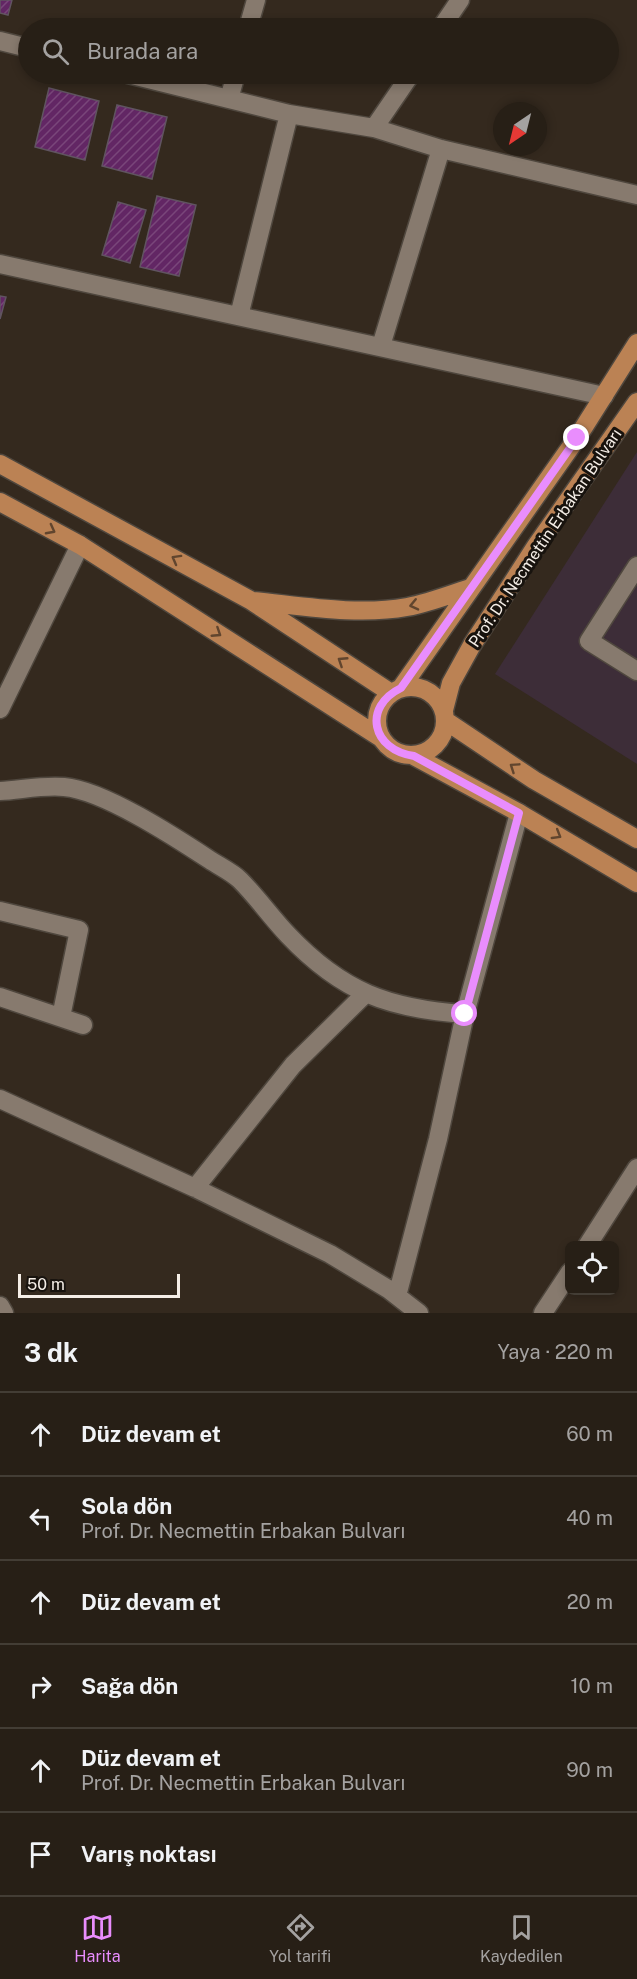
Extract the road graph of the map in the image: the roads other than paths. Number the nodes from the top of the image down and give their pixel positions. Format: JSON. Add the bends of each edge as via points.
{"nodes":[{"id":1,"x":256,"y":0,"type":"edge"},
{"id":2,"x":460,"y":0,"type":"edge"},
{"id":3,"x":251,"y":18,"type":"edge"},
{"id":4,"x":448,"y":18,"type":"edge"},
{"id":5,"x":0,"y":41,"type":"edge"},
{"id":6,"x":18,"y":46,"type":"edge"},
{"id":7,"x":168,"y":84,"type":"edge"},
{"id":8,"x":233,"y":84,"type":"edge"},
{"id":9,"x":404,"y":84,"type":"edge"},
{"id":10,"x":229,"y":99,"type":"junction"},
{"id":11,"x":289,"y":114,"type":"junction"},
{"id":12,"x":374,"y":128,"type":"junction"},
{"id":13,"x":441,"y":149,"type":"junction"},
{"id":14,"x":637,"y":195,"type":"edge"},
{"id":15,"x":0,"y":264,"type":"edge"},
{"id":16,"x":239,"y":316,"type":"junction"},
{"id":17,"x":637,"y":343,"type":"edge"},
{"id":18,"x":381,"y":346,"type":"junction"},
{"id":19,"x":604,"y":396,"type":"junction"},
{"id":20,"x":637,"y":402,"type":"edge"},
{"id":21,"x":0,"y":464,"type":"edge"},
{"id":22,"x":0,"y":502,"type":"edge"},
{"id":23,"x":80,"y":545,"type":"junction"},
{"id":24,"x":634,"y":574,"type":"edge"},
{"id":25,"x":470,"y":588,"type":"junction"},
{"id":26,"x":250,"y":600,"type":"junction"},
{"id":27,"x":637,"y":671,"type":"edge"},
{"id":28,"x":396,"y":690,"type":"junction"},
{"id":29,"x":0,"y":709,"type":"edge"},
{"id":30,"x":445,"y":716,"type":"junction"},
{"id":31,"x":381,"y":738,"type":"junction"},
{"id":32,"x":414,"y":756,"type":"junction"},
{"id":33,"x":0,"y":791,"type":"edge"},
{"id":34,"x":519,"y":813,"type":"junction"},
{"id":35,"x":637,"y":838,"type":"edge"},
{"id":36,"x":637,"y":883,"type":"edge"},
{"id":37,"x":0,"y":911,"type":"edge"},
{"id":38,"x":365,"y":994,"type":"junction"},
{"id":39,"x":0,"y":997,"type":"edge"},
{"id":40,"x":465,"y":1014,"type":"junction"},
{"id":41,"x":61,"y":1017,"type":"junction"},
{"id":42,"x":83,"y":1025,"type":"dead end"},
{"id":43,"x":0,"y":1099,"type":"edge"},
{"id":44,"x":637,"y":1168,"type":"edge"},
{"id":45,"x":195,"y":1188,"type":"junction"},
{"id":46,"x":590,"y":1241,"type":"edge"},
{"id":47,"x":565,"y":1280,"type":"edge"},
{"id":48,"x":397,"y":1296,"type":"junction"},
{"id":49,"x":0,"y":1306,"type":"edge"},
{"id":50,"x":414,"y":1312,"type":"edge"},
{"id":51,"x":4,"y":1313,"type":"edge"},
{"id":52,"x":543,"y":1313,"type":"edge"}],
"edges":[{"from":1,"to":3,"type":"street"},
{"from":2,"to":4,"type":"street"},
{"from":5,"to":6,"type":"street"},
{"from":7,"to":10,"type":"street"},
{"from":8,"to":10,"type":"street"},
{"from":9,"to":12,"type":"street"},
{"from":10,"to":11,"type":"street"},
{"from":11,"to":12,"type":"street"},
{"from":11,"to":16,"type":"street"},
{"from":12,"to":13,"type":"street"},
{"from":13,"to":14,"type":"street"},
{"from":13,"to":18,"type":"street"},
{"from":15,"to":16,"type":"street"},
{"from":16,"to":18,"type":"street"},
{"from":17,"to":19,"type":"main road","name":"Prof. Dr. Necmettin Erbakan Bulvarı"},
{"from":18,"to":19,"type":"street"},
{"from":19,"to":25,"type":"main road","name":"Prof. Dr. Necmettin Erbakan Bulvarı"},
{"from":20,"to":30,"type":"main road","name":"Prof. Dr. Necmettin Erbakan Bulvarı","via":[[472,645],[451,683]]},
{"from":26,"to":21,"type":"main road","one_way":true},
{"from":22,"to":23,"type":"main road","one_way":true},
{"from":23,"to":29,"type":"street"},
{"from":23,"to":31,"type":"main road","one_way":true},
{"from":24,"to":27,"type":"street","via":[[590,641]]},
{"from":25,"to":26,"type":"main road","one_way":true,"via":[[406,607],[371,610]]},
{"from":25,"to":28,"type":"main road","name":"Prof. Dr. Necmettin Erbakan Bulvarı"},
{"from":28,"to":26,"type":"main road","one_way":true},
{"from":28,"to":30,"type":"main road","via":[[412,686],[432,693],[440,701]]},
{"from":28,"to":31,"type":"main road","via":[[379,709]]},
{"from":30,"to":32,"type":"main road","via":[[440,741]]},
{"from":35,"to":30,"type":"main road","one_way":true,"via":[[534,780]]},
{"from":31,"to":32,"type":"main road","via":[[390,748]]},
{"from":32,"to":34,"type":"main road"},
{"from":33,"to":38,"type":"street","via":[[64,787],[103,798],[135,815],[239,879],[289,936],[330,973]]},
{"from":34,"to":36,"type":"main road","one_way":true},
{"from":34,"to":40,"type":"street"},
{"from":37,"to":41,"type":"street","via":[[79,930]]},
{"from":38,"to":40,"type":"street","via":[[429,1012]]},
{"from":38,"to":45,"type":"street","via":[[293,1065]]},
{"from":39,"to":41,"type":"street"},
{"from":40,"to":48,"type":"street","via":[[438,1139]]},
{"from":41,"to":42,"type":"street"},
{"from":43,"to":45,"type":"street"},
{"from":44,"to":46,"type":"street"},
{"from":45,"to":48,"type":"street","via":[[330,1254]]},
{"from":47,"to":52,"type":"street"},
{"from":48,"to":50,"type":"street"},
{"from":49,"to":51,"type":"street"}]}
